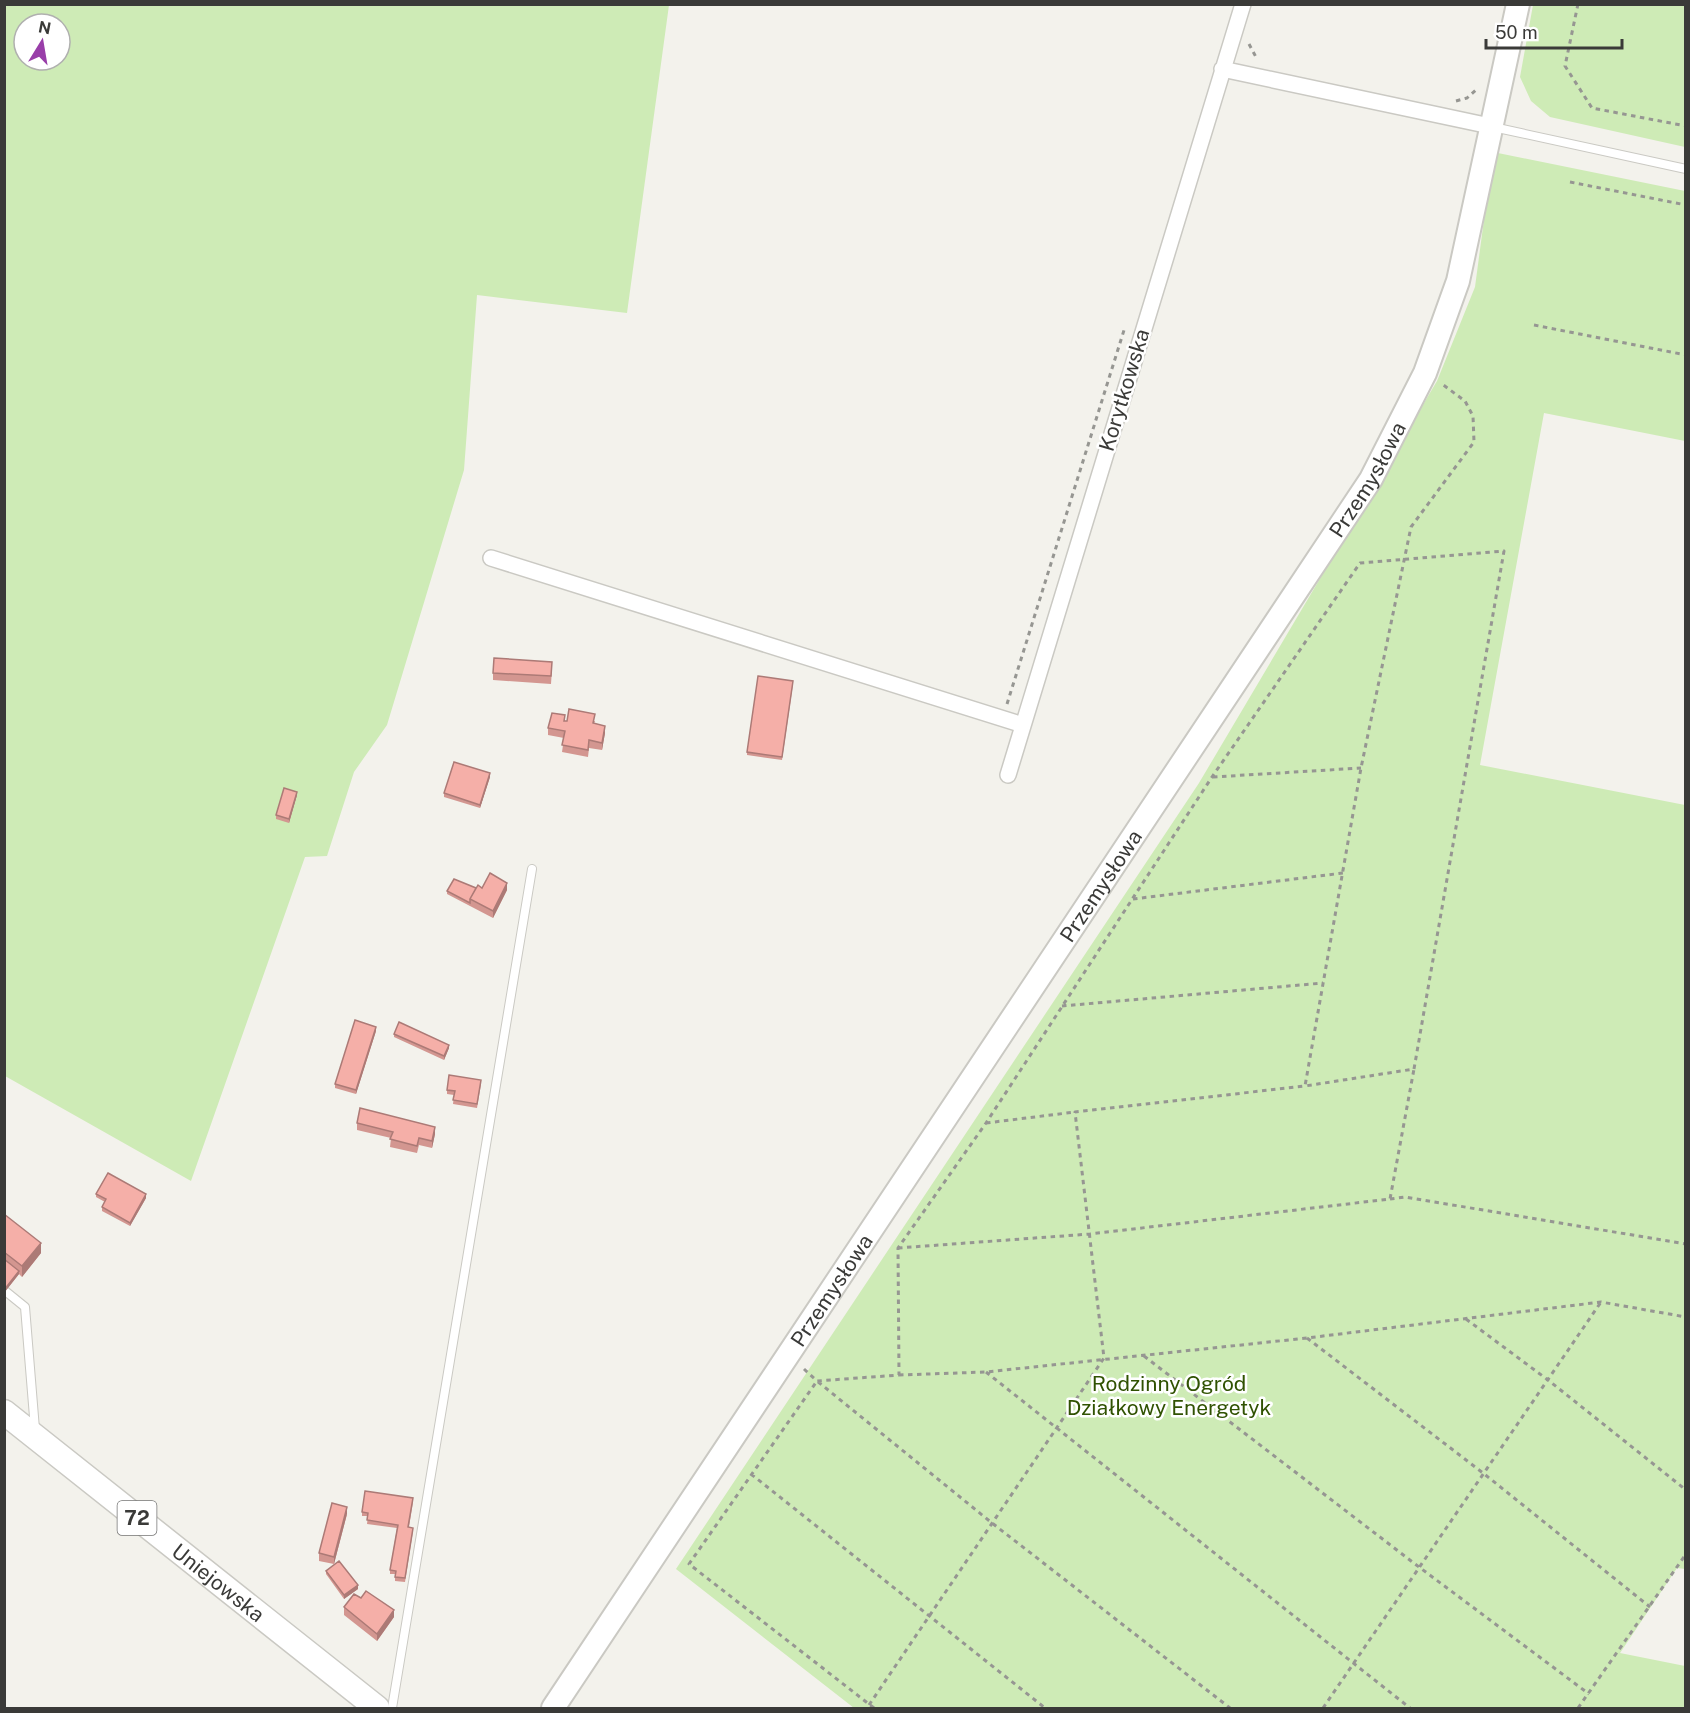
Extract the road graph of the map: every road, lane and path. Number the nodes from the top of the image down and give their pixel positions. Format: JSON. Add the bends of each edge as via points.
{"nodes":[{"id":1,"x":1243,"y":4,"type":"edge"},
{"id":2,"x":1518,"y":4,"type":"edge"},
{"id":3,"x":1578,"y":4,"type":"edge"},
{"id":4,"x":1238,"y":20,"type":"junction"},
{"id":5,"x":1265,"y":63,"type":"dead end"},
{"id":6,"x":1222,"y":69,"type":"junction"},
{"id":7,"x":1480,"y":86,"type":"dead end"},
{"id":8,"x":1448,"y":103,"type":"dead end"},
{"id":9,"x":1490,"y":126,"type":"junction"},
{"id":10,"x":1686,"y":126,"type":"edge"},
{"id":11,"x":1686,"y":169,"type":"edge"},
{"id":12,"x":1570,"y":182,"type":"dead end"},
{"id":13,"x":1686,"y":205,"type":"edge"},
{"id":14,"x":1127,"y":322,"type":"dead end"},
{"id":15,"x":1534,"y":324,"type":"dead end"},
{"id":16,"x":1686,"y":355,"type":"edge"},
{"id":17,"x":1425,"y":373,"type":"junction"},
{"id":18,"x":491,"y":558,"type":"dead end"},
{"id":19,"x":1405,"y":559,"type":"junction"},
{"id":20,"x":1002,"y":718,"type":"junction"},
{"id":21,"x":1023,"y":725,"type":"junction"},
{"id":22,"x":1361,"y":768,"type":"junction"},
{"id":23,"x":1008,"y":775,"type":"dead end"},
{"id":24,"x":1212,"y":777,"type":"junction"},
{"id":25,"x":532,"y":869,"type":"dead end"},
{"id":26,"x":1343,"y":873,"type":"junction"},
{"id":27,"x":1132,"y":899,"type":"junction"},
{"id":28,"x":1323,"y":983,"type":"junction"},
{"id":29,"x":1060,"y":1006,"type":"junction"},
{"id":30,"x":1414,"y":1069,"type":"junction"},
{"id":31,"x":1305,"y":1086,"type":"junction"},
{"id":32,"x":1075,"y":1112,"type":"junction"},
{"id":33,"x":986,"y":1123,"type":"junction"},
{"id":34,"x":1390,"y":1199,"type":"junction"},
{"id":35,"x":1090,"y":1234,"type":"junction"},
{"id":36,"x":1686,"y":1244,"type":"edge"},
{"id":37,"x":898,"y":1248,"type":"junction"},
{"id":38,"x":4,"y":1290,"type":"edge"},
{"id":39,"x":1601,"y":1302,"type":"junction"},
{"id":40,"x":1686,"y":1317,"type":"edge"},
{"id":41,"x":1464,"y":1318,"type":"junction"},
{"id":42,"x":1307,"y":1338,"type":"junction"},
{"id":43,"x":1143,"y":1354,"type":"junction"},
{"id":44,"x":789,"y":1356,"type":"junction"},
{"id":45,"x":1104,"y":1358,"type":"junction"},
{"id":46,"x":986,"y":1371,"type":"junction"},
{"id":47,"x":899,"y":1375,"type":"junction"},
{"id":48,"x":1548,"y":1380,"type":"junction"},
{"id":49,"x":817,"y":1381,"type":"junction"},
{"id":50,"x":4,"y":1412,"type":"edge"},
{"id":51,"x":1057,"y":1430,"type":"junction"},
{"id":52,"x":35,"y":1436,"type":"junction"},
{"id":53,"x":1483,"y":1473,"type":"junction"},
{"id":54,"x":751,"y":1474,"type":"junction"},
{"id":55,"x":1686,"y":1490,"type":"edge"},
{"id":56,"x":992,"y":1522,"type":"junction"},
{"id":57,"x":1686,"y":1554,"type":"edge"},
{"id":58,"x":1419,"y":1568,"type":"junction"},
{"id":59,"x":1650,"y":1607,"type":"junction"},
{"id":60,"x":930,"y":1616,"type":"junction"},
{"id":61,"x":1352,"y":1664,"type":"junction"},
{"id":62,"x":1588,"y":1694,"type":"junction"},
{"id":63,"x":869,"y":1705,"type":"junction"},
{"id":64,"x":377,"y":1708,"type":"edge"},
{"id":65,"x":392,"y":1708,"type":"edge"},
{"id":66,"x":553,"y":1708,"type":"edge"},
{"id":67,"x":874,"y":1708,"type":"edge"},
{"id":68,"x":1045,"y":1708,"type":"edge"},
{"id":69,"x":1230,"y":1708,"type":"edge"},
{"id":70,"x":1323,"y":1708,"type":"edge"},
{"id":71,"x":1410,"y":1708,"type":"edge"},
{"id":72,"x":1578,"y":1708,"type":"edge"}],
"edges":[{"from":1,"to":4,"type":"street","name":"Korytkowska"},
{"from":2,"to":9,"type":"main road","name":"Przemysłowa"},
{"from":3,"to":10,"type":"path","via":[[1565,66],[1592,108]]},
{"from":4,"to":5,"type":"path","via":[[1251,24],[1250,51]]},
{"from":4,"to":6,"type":"street","name":"Korytkowska"},
{"from":6,"to":9,"type":"street"},
{"from":6,"to":21,"type":"street","name":"Korytkowska"},
{"from":7,"to":8,"type":"path","via":[[1467,98]]},
{"from":9,"to":11,"type":"lane"},
{"from":9,"to":17,"type":"main road","name":"Przemysłowa","via":[[1458,281]]},
{"from":12,"to":13,"type":"path"},
{"from":14,"to":20,"type":"path"},
{"from":15,"to":16,"type":"path"},
{"from":17,"to":19,"type":"path","via":[[1465,400],[1473,416],[1474,442],[1411,527]]},
{"from":17,"to":44,"type":"main road","name":"Przemysłowa","via":[[1371,479]]},
{"from":18,"to":20,"type":"street"},
{"from":19,"to":22,"type":"path"},
{"from":19,"to":24,"type":"path","via":[[1360,563]]},
{"from":19,"to":30,"type":"path","via":[[1504,551]]},
{"from":20,"to":21,"type":"street"},
{"from":21,"to":23,"type":"street","name":"Korytkowska"},
{"from":22,"to":24,"type":"path"},
{"from":22,"to":26,"type":"path"},
{"from":24,"to":27,"type":"path"},
{"from":25,"to":65,"type":"lane"},
{"from":26,"to":27,"type":"path"},
{"from":26,"to":28,"type":"path"},
{"from":27,"to":29,"type":"path"},
{"from":28,"to":29,"type":"path"},
{"from":28,"to":31,"type":"path"},
{"from":29,"to":33,"type":"path"},
{"from":30,"to":31,"type":"path"},
{"from":30,"to":34,"type":"path"},
{"from":31,"to":32,"type":"path"},
{"from":32,"to":33,"type":"path"},
{"from":32,"to":35,"type":"path"},
{"from":33,"to":37,"type":"path"},
{"from":34,"to":35,"type":"path"},
{"from":34,"to":36,"type":"path","via":[[1405,1197]]},
{"from":35,"to":37,"type":"path"},
{"from":35,"to":45,"type":"path"},
{"from":37,"to":47,"type":"path"},
{"from":38,"to":52,"type":"lane","via":[[25,1307]]},
{"from":39,"to":40,"type":"path"},
{"from":39,"to":41,"type":"path"},
{"from":39,"to":48,"type":"path"},
{"from":41,"to":42,"type":"path"},
{"from":41,"to":48,"type":"path"},
{"from":42,"to":43,"type":"path"},
{"from":42,"to":53,"type":"path"},
{"from":43,"to":45,"type":"path"},
{"from":43,"to":58,"type":"path"},
{"from":44,"to":49,"type":"path"},
{"from":44,"to":66,"type":"main road","name":"Przemysłowa"},
{"from":45,"to":46,"type":"path"},
{"from":45,"to":51,"type":"path"},
{"from":46,"to":47,"type":"path"},
{"from":46,"to":51,"type":"path"},
{"from":47,"to":49,"type":"path"},
{"from":48,"to":53,"type":"path"},
{"from":48,"to":55,"type":"path"},
{"from":49,"to":54,"type":"path"},
{"from":49,"to":56,"type":"path"},
{"from":50,"to":52,"type":"main road","name":"Uniejowska","number":"72"},
{"from":51,"to":56,"type":"path"},
{"from":51,"to":61,"type":"path"},
{"from":52,"to":64,"type":"main road","name":"Uniejowska","number":"72"},
{"from":53,"to":58,"type":"path"},
{"from":53,"to":59,"type":"path"},
{"from":54,"to":60,"type":"path"},
{"from":54,"to":63,"type":"path","via":[[689,1564]]},
{"from":56,"to":60,"type":"path"},
{"from":56,"to":69,"type":"path"},
{"from":57,"to":59,"type":"path"},
{"from":58,"to":61,"type":"path"},
{"from":58,"to":62,"type":"path"},
{"from":59,"to":62,"type":"path"},
{"from":60,"to":63,"type":"path"},
{"from":60,"to":68,"type":"path"},
{"from":61,"to":70,"type":"path"},
{"from":61,"to":71,"type":"path"},
{"from":62,"to":72,"type":"path"},
{"from":63,"to":67,"type":"path"}]}
